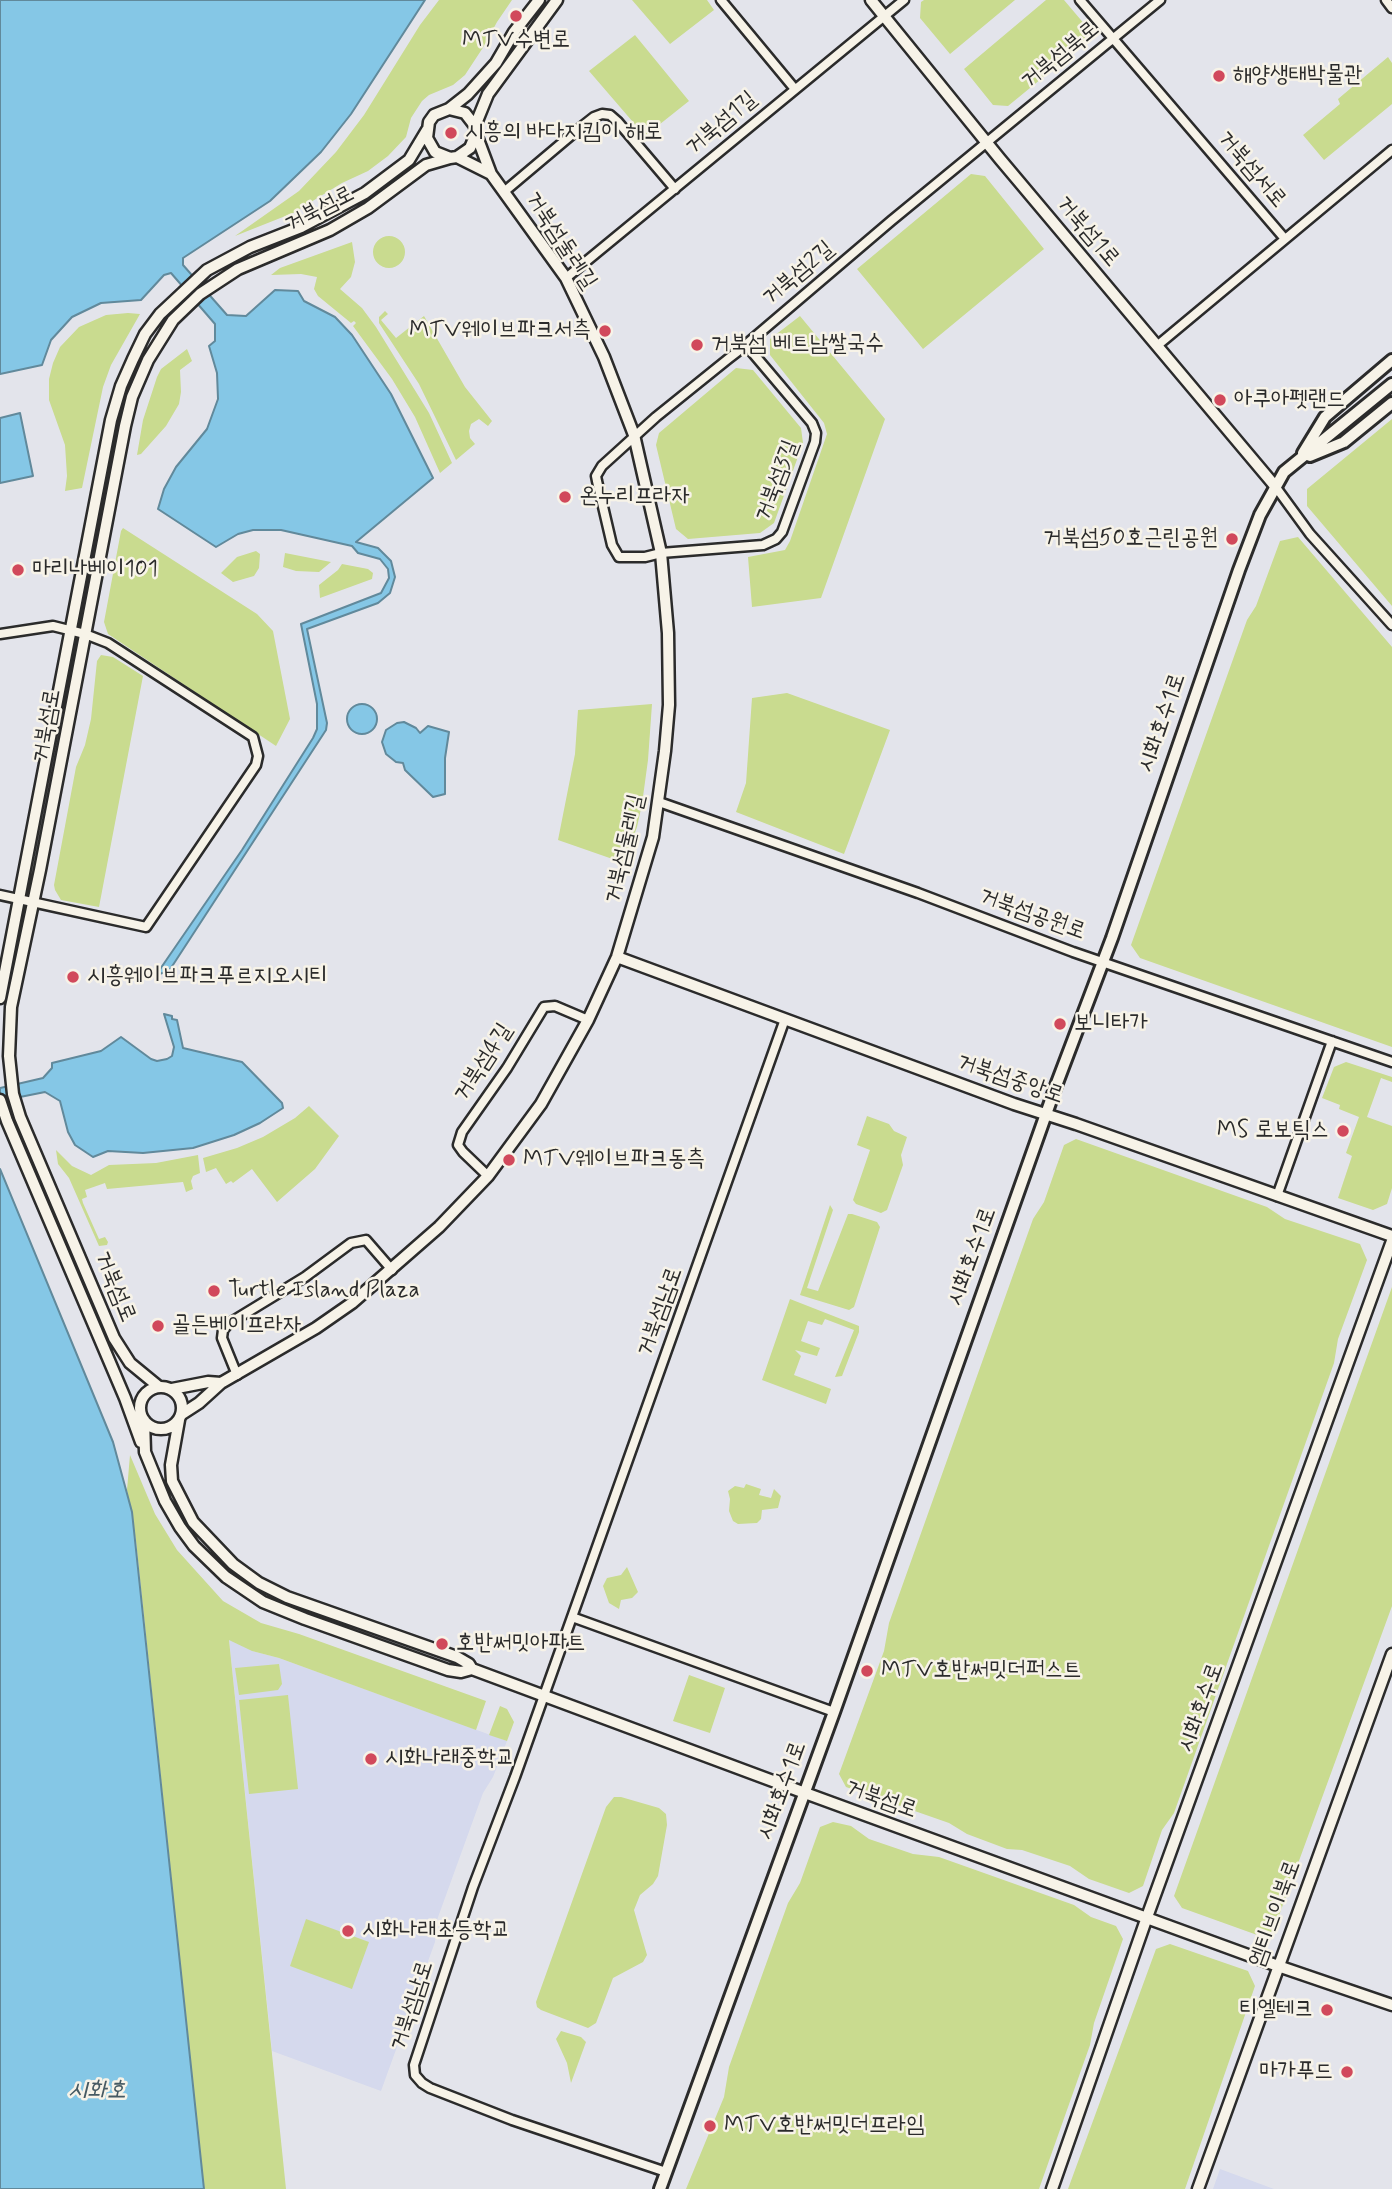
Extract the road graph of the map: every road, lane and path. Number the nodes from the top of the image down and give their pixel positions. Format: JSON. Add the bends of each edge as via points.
{"nodes":[{"id":1,"x":539,"y":0,"type":"edge"},
{"id":2,"x":557,"y":0,"type":"edge"},
{"id":3,"x":721,"y":0,"type":"edge"},
{"id":4,"x":871,"y":0,"type":"edge"},
{"id":5,"x":904,"y":0,"type":"edge"},
{"id":6,"x":1080,"y":0,"type":"edge"},
{"id":7,"x":1160,"y":0,"type":"edge"},
{"id":8,"x":1386,"y":0,"type":"edge"},
{"id":9,"x":1392,"y":8,"type":"edge"},
{"id":10,"x":884,"y":15,"type":"junction"},
{"id":11,"x":1114,"y":37,"type":"junction"},
{"id":12,"x":794,"y":88,"type":"junction"},
{"id":13,"x":449,"y":108,"type":"junction"},
{"id":14,"x":427,"y":130,"type":"junction"},
{"id":15,"x":475,"y":130,"type":"junction"},
{"id":16,"x":987,"y":141,"type":"junction"},
{"id":17,"x":1392,"y":150,"type":"edge"},
{"id":18,"x":454,"y":157,"type":"junction"},
{"id":19,"x":491,"y":174,"type":"junction"},
{"id":20,"x":675,"y":189,"type":"junction"},
{"id":21,"x":505,"y":191,"type":"junction"},
{"id":22,"x":1285,"y":239,"type":"junction"},
{"id":23,"x":566,"y":278,"type":"junction"},
{"id":24,"x":746,"y":345,"type":"junction"},
{"id":25,"x":1158,"y":345,"type":"junction"},
{"id":26,"x":1392,"y":359,"type":"edge"},
{"id":27,"x":1392,"y":384,"type":"edge"},
{"id":28,"x":1392,"y":403,"type":"edge"},
{"id":29,"x":634,"y":435,"type":"junction"},
{"id":30,"x":1297,"y":461,"type":"junction"},
{"id":31,"x":1276,"y":486,"type":"junction"},
{"id":32,"x":661,"y":553,"type":"junction"},
{"id":33,"x":1392,"y":625,"type":"edge"},
{"id":34,"x":71,"y":630,"type":"junction"},
{"id":35,"x":0,"y":634,"type":"edge"},
{"id":36,"x":85,"y":634,"type":"junction"},
{"id":37,"x":659,"y":802,"type":"junction"},
{"id":38,"x":0,"y":895,"type":"edge"},
{"id":39,"x":19,"y":901,"type":"junction"},
{"id":40,"x":32,"y":904,"type":"junction"},
{"id":41,"x":617,"y":957,"type":"junction"},
{"id":42,"x":1103,"y":961,"type":"junction"},
{"id":43,"x":0,"y":998,"type":"edge"},
{"id":44,"x":785,"y":1019,"type":"junction"},
{"id":45,"x":588,"y":1020,"type":"junction"},
{"id":46,"x":1332,"y":1041,"type":"junction"},
{"id":47,"x":1392,"y":1062,"type":"edge"},
{"id":48,"x":0,"y":1100,"type":"edge"},
{"id":49,"x":1046,"y":1114,"type":"junction"},
{"id":50,"x":488,"y":1176,"type":"junction"},
{"id":51,"x":1277,"y":1196,"type":"junction"},
{"id":52,"x":1392,"y":1238,"type":"edge"},
{"id":53,"x":392,"y":1270,"type":"junction"},
{"id":54,"x":144,"y":1374,"type":"junction"},
{"id":55,"x":237,"y":1375,"type":"junction"},
{"id":56,"x":221,"y":1383,"type":"junction"},
{"id":57,"x":186,"y":1385,"type":"junction"},
{"id":58,"x":158,"y":1386,"type":"junction"},
{"id":59,"x":172,"y":1389,"type":"junction"},
{"id":60,"x":125,"y":1398,"type":"junction"},
{"id":61,"x":199,"y":1403,"type":"junction"},
{"id":62,"x":142,"y":1417,"type":"junction"},
{"id":63,"x":180,"y":1417,"type":"junction"},
{"id":64,"x":176,"y":1437,"type":"junction"},
{"id":65,"x":145,"y":1452,"type":"junction"},
{"id":66,"x":572,"y":1617,"type":"junction"},
{"id":67,"x":1392,"y":1654,"type":"edge"},
{"id":68,"x":472,"y":1669,"type":"junction"},
{"id":69,"x":542,"y":1695,"type":"junction"},
{"id":70,"x":834,"y":1712,"type":"junction"},
{"id":71,"x":805,"y":1793,"type":"junction"},
{"id":72,"x":1147,"y":1917,"type":"junction"},
{"id":73,"x":1278,"y":1966,"type":"junction"},
{"id":74,"x":1392,"y":2005,"type":"edge"},
{"id":75,"x":666,"y":2172,"type":"junction"},
{"id":76,"x":660,"y":2189,"type":"edge"},
{"id":77,"x":1052,"y":2189,"type":"edge"},
{"id":78,"x":1198,"y":2189,"type":"edge"}],
"edges":[{"from":1,"to":13,"type":"street","via":[[496,63]]},
{"from":2,"to":15,"type":"street","via":[[496,83]]},
{"from":3,"to":12,"type":"street"},
{"from":4,"to":10,"type":"street","name":"거북섬1로"},
{"from":5,"to":10,"type":"street","name":"거북섬1길"},
{"from":6,"to":11,"type":"street","name":"거북섬서로"},
{"from":7,"to":11,"type":"street","name":"거북섬북로"},
{"from":8,"to":9,"type":"street"},
{"from":10,"to":12,"type":"street","name":"거북섬1길"},
{"from":10,"to":16,"type":"street","name":"거북섬1로"},
{"from":11,"to":16,"type":"street","name":"거북섬북로"},
{"from":11,"to":22,"type":"street","name":"거북섬서로"},
{"from":12,"to":20,"type":"street","name":"거북섬1길"},
{"from":13,"to":14,"type":"street","via":[[434,115]]},
{"from":13,"to":15,"type":"street","via":[[465,113]]},
{"from":14,"to":18,"type":"street","via":[[435,152]]},
{"from":14,"to":34,"type":"street","via":[[409,160],[365,193],[206,270],[145,334],[111,420]]},
{"from":15,"to":18,"type":"street","via":[[470,148]]},
{"from":15,"to":19,"type":"street"},
{"from":16,"to":24,"type":"street","name":"거북섬2길"},
{"from":16,"to":25,"type":"street","name":"거북섬1로"},
{"from":17,"to":22,"type":"street"},
{"from":18,"to":19,"type":"street"},
{"from":18,"to":36,"type":"street","name":"거북섬로","via":[[426,165],[330,230],[217,281],[184,308],[159,340],[132,397]]},
{"from":19,"to":21,"type":"street","name":"거북섬둘레길"},
{"from":20,"to":21,"type":"street","name":"거북섬둘레길","via":[[618,122],[601,114]]},
{"from":20,"to":23,"type":"street","name":"거북섬1길"},
{"from":21,"to":23,"type":"street","name":"거북섬둘레길"},
{"from":22,"to":25,"type":"street","name":"거북섬서로"},
{"from":23,"to":29,"type":"street","name":"거북섬둘레길"},
{"from":24,"to":29,"type":"street","name":"거북섬2길"},
{"from":24,"to":32,"type":"street","name":"거북섬3길","via":[[816,433],[782,532],[763,545]]},
{"from":25,"to":31,"type":"street","name":"거북섬1로"},
{"from":26,"to":30,"type":"main road","via":[[1325,417]]},
{"from":27,"to":30,"type":"main road","name":"시화호수1로"},
{"from":28,"to":30,"type":"main road","via":[[1344,442]]},
{"from":29,"to":32,"type":"street","name":"거북섬둘레길"},
{"from":29,"to":32,"type":"street","name":"거북섬2길","via":[[598,470],[597,481],[615,553],[626,558]]},
{"from":30,"to":31,"type":"main road","name":"시화호수1로"},
{"from":31,"to":33,"type":"street","via":[[1310,534]]},
{"from":31,"to":42,"type":"main road","name":"시화호수1로","via":[[1238,570]]},
{"from":32,"to":37,"type":"street","name":"거북섬둘레길","via":[[669,681]]},
{"from":34,"to":35,"type":"street","via":[[53,626]]},
{"from":34,"to":36,"type":"street"},
{"from":34,"to":39,"type":"street"},
{"from":36,"to":40,"type":"street","name":"거북섬로"},
{"from":36,"to":40,"type":"street","via":[[108,643],[253,737],[258,756],[146,928]]},
{"from":37,"to":41,"type":"street","name":"거북섬둘레길"},
{"from":37,"to":42,"type":"street","name":"거북섬공원로"},
{"from":38,"to":39,"type":"street"},
{"from":39,"to":40,"type":"street"},
{"from":39,"to":43,"type":"street"},
{"from":40,"to":54,"type":"street","name":"거북섬로","via":[[11,1007],[10,1073],[20,1117],[114,1338],[130,1363]]},
{"from":41,"to":44,"type":"street","name":"거북섬중앙로"},
{"from":41,"to":45,"type":"street","name":"거북섬둘레길"},
{"from":42,"to":46,"type":"street","name":"거북섬공원로"},
{"from":42,"to":49,"type":"main road","name":"시화호수1로"},
{"from":44,"to":49,"type":"street","name":"거북섬중앙로"},
{"from":44,"to":66,"type":"street","name":"거북섬남로"},
{"from":45,"to":50,"type":"street","name":"거북섬둘레길","via":[[541,1104]]},
{"from":45,"to":50,"type":"street","name":"거북섬4길","via":[[555,1006],[544,1007],[462,1132],[458,1145]]},
{"from":46,"to":47,"type":"street","name":"거북섬공원로"},
{"from":46,"to":51,"type":"street"},
{"from":48,"to":60,"type":"street"},
{"from":49,"to":51,"type":"street","name":"거북섬중앙로"},
{"from":49,"to":70,"type":"main road","name":"시화호수1로"},
{"from":50,"to":53,"type":"street","name":"거북섬둘레길"},
{"from":51,"to":52,"type":"street","name":"거북섬중앙로"},
{"from":52,"to":72,"type":"street","name":"시화호수로"},
{"from":53,"to":55,"type":"street","name":"거북섬둘레길","via":[[316,1328]]},
{"from":53,"to":55,"type":"street","via":[[366,1240],[351,1242],[287,1289],[228,1324],[222,1338]]},
{"from":54,"to":57,"type":"street"},
{"from":54,"to":58,"type":"street","name":"거북섬로"},
{"from":55,"to":56,"type":"street","name":"거북섬둘레길"},
{"from":56,"to":57,"type":"street"},
{"from":56,"to":61,"type":"street"},
{"from":57,"to":59,"type":"street"},
{"from":58,"to":59,"type":"street"},
{"from":58,"to":62,"type":"street","via":[[142,1399]]},
{"from":59,"to":63,"type":"street","via":[[181,1401]]},
{"from":60,"to":62,"type":"street"},
{"from":60,"to":65,"type":"street"},
{"from":61,"to":63,"type":"street"},
{"from":61,"to":64,"type":"street"},
{"from":62,"to":63,"type":"street","via":[[148,1425],[161,1429],[174,1425]]},
{"from":62,"to":65,"type":"street"},
{"from":63,"to":64,"type":"street"},
{"from":64,"to":68,"type":"street","via":[[171,1465],[179,1498],[193,1522],[233,1564],[287,1597],[457,1657]]},
{"from":65,"to":68,"type":"street","via":[[180,1527],[209,1561],[247,1592],[282,1611],[448,1670]]},
{"from":66,"to":69,"type":"street","name":"거북섬남로"},
{"from":66,"to":70,"type":"street"},
{"from":67,"to":73,"type":"street","name":"엠티브이북로"},
{"from":68,"to":69,"type":"street","name":"거북섬로"},
{"from":69,"to":71,"type":"street","name":"거북섬로"},
{"from":69,"to":75,"type":"street","name":"거북섬남로","via":[[436,1998],[414,2065],[415,2075],[430,2088],[512,2120]]},
{"from":70,"to":71,"type":"main road","name":"시화호수1로"},
{"from":71,"to":72,"type":"street","name":"거북섬로"},
{"from":71,"to":75,"type":"main road","name":"시화호수1로"},
{"from":72,"to":73,"type":"street","name":"거북섬로"},
{"from":72,"to":77,"type":"street","name":"시화호수로"},
{"from":73,"to":74,"type":"street","name":"거북섬로"},
{"from":73,"to":78,"type":"street","name":"엠티브이북로"},
{"from":75,"to":76,"type":"main road","name":"시화호수1로"}]}
